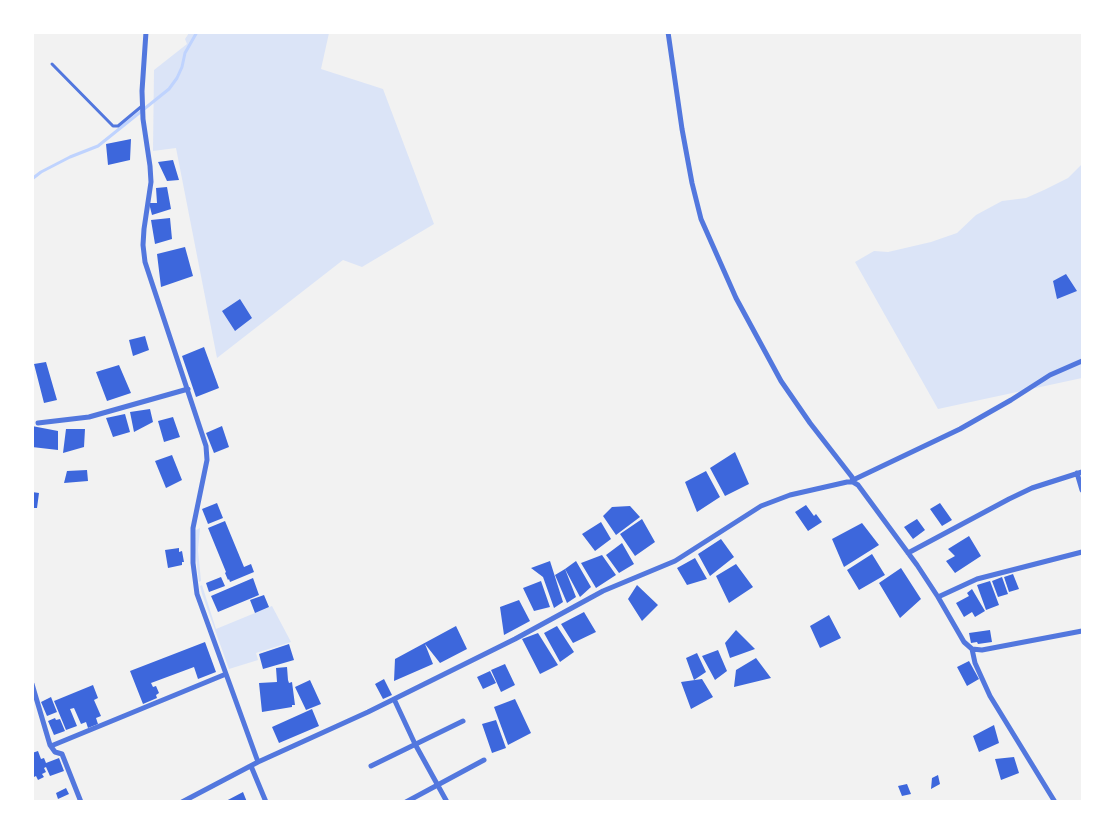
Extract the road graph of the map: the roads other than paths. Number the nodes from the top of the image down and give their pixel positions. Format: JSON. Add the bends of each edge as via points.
{"nodes":[{"id":1,"x":146,"y":32,"type":"edge"},
{"id":2,"x":668,"y":32,"type":"edge"},
{"id":3,"x":52,"y":64,"type":"dead end"},
{"id":4,"x":142,"y":106,"type":"junction"},
{"id":5,"x":1082,"y":361,"type":"edge"},
{"id":6,"x":188,"y":389,"type":"junction"},
{"id":7,"x":38,"y":423,"type":"dead end"},
{"id":8,"x":1080,"y":473,"type":"edge"},
{"id":9,"x":853,"y":481,"type":"junction"},
{"id":10,"x":1082,"y":490,"type":"edge"},
{"id":11,"x":1082,"y":552,"type":"edge"},
{"id":12,"x":908,"y":554,"type":"junction"},
{"id":13,"x":938,"y":597,"type":"junction"},
{"id":14,"x":1082,"y":631,"type":"edge"},
{"id":15,"x":972,"y":649,"type":"junction"},
{"id":16,"x":226,"y":674,"type":"junction"},
{"id":17,"x":32,"y":684,"type":"edge"},
{"id":18,"x":394,"y":699,"type":"junction"},
{"id":19,"x":463,"y":722,"type":"dead end"},
{"id":20,"x":415,"y":744,"type":"junction"},
{"id":21,"x":51,"y":746,"type":"junction"},
{"id":22,"x":484,"y":760,"type":"dead end"},
{"id":23,"x":258,"y":762,"type":"junction"},
{"id":24,"x":251,"y":766,"type":"junction"},
{"id":25,"x":372,"y":766,"type":"dead end"},
{"id":26,"x":438,"y":784,"type":"junction"},
{"id":27,"x":81,"y":802,"type":"edge"},
{"id":28,"x":182,"y":802,"type":"edge"},
{"id":29,"x":266,"y":802,"type":"edge"},
{"id":30,"x":406,"y":802,"type":"edge"},
{"id":31,"x":447,"y":802,"type":"edge"},
{"id":32,"x":1055,"y":802,"type":"edge"}],
"edges":[{"from":1,"to":4,"type":"street"},
{"from":2,"to":9,"type":"street","via":[[693,191],[701,219],[736,298],[781,381]]},
{"from":3,"to":4,"type":"lane","via":[[113,126],[118,126]]},
{"from":4,"to":6,"type":"street","via":[[151,182],[144,229],[145,262]]},
{"from":5,"to":9,"type":"street","via":[[1050,375],[960,429]]},
{"from":6,"to":7,"type":"street","via":[[89,417]]},
{"from":6,"to":16,"type":"street","via":[[207,454],[193,528],[193,563],[199,602]]},
{"from":8,"to":10,"type":"street"},
{"from":8,"to":12,"type":"street","via":[[1032,488]]},
{"from":9,"to":12,"type":"street"},
{"from":9,"to":18,"type":"street","via":[[762,506],[675,561],[603,591],[538,628]]},
{"from":11,"to":13,"type":"street","via":[[977,579]]},
{"from":12,"to":13,"type":"street"},
{"from":13,"to":15,"type":"street","via":[[964,642]]},
{"from":14,"to":15,"type":"street","via":[[982,650]]},
{"from":15,"to":32,"type":"street","via":[[990,696]]},
{"from":16,"to":21,"type":"street"},
{"from":16,"to":23,"type":"street"},
{"from":17,"to":21,"type":"street"},
{"from":18,"to":20,"type":"street"},
{"from":18,"to":23,"type":"street"},
{"from":19,"to":20,"type":"street"},
{"from":20,"to":25,"type":"street"},
{"from":20,"to":26,"type":"street"},
{"from":21,"to":27,"type":"street","via":[[62,754]]},
{"from":22,"to":26,"type":"street"},
{"from":23,"to":24,"type":"street"},
{"from":24,"to":28,"type":"street"},
{"from":24,"to":29,"type":"street"},
{"from":26,"to":30,"type":"street"},
{"from":26,"to":31,"type":"street"}]}
